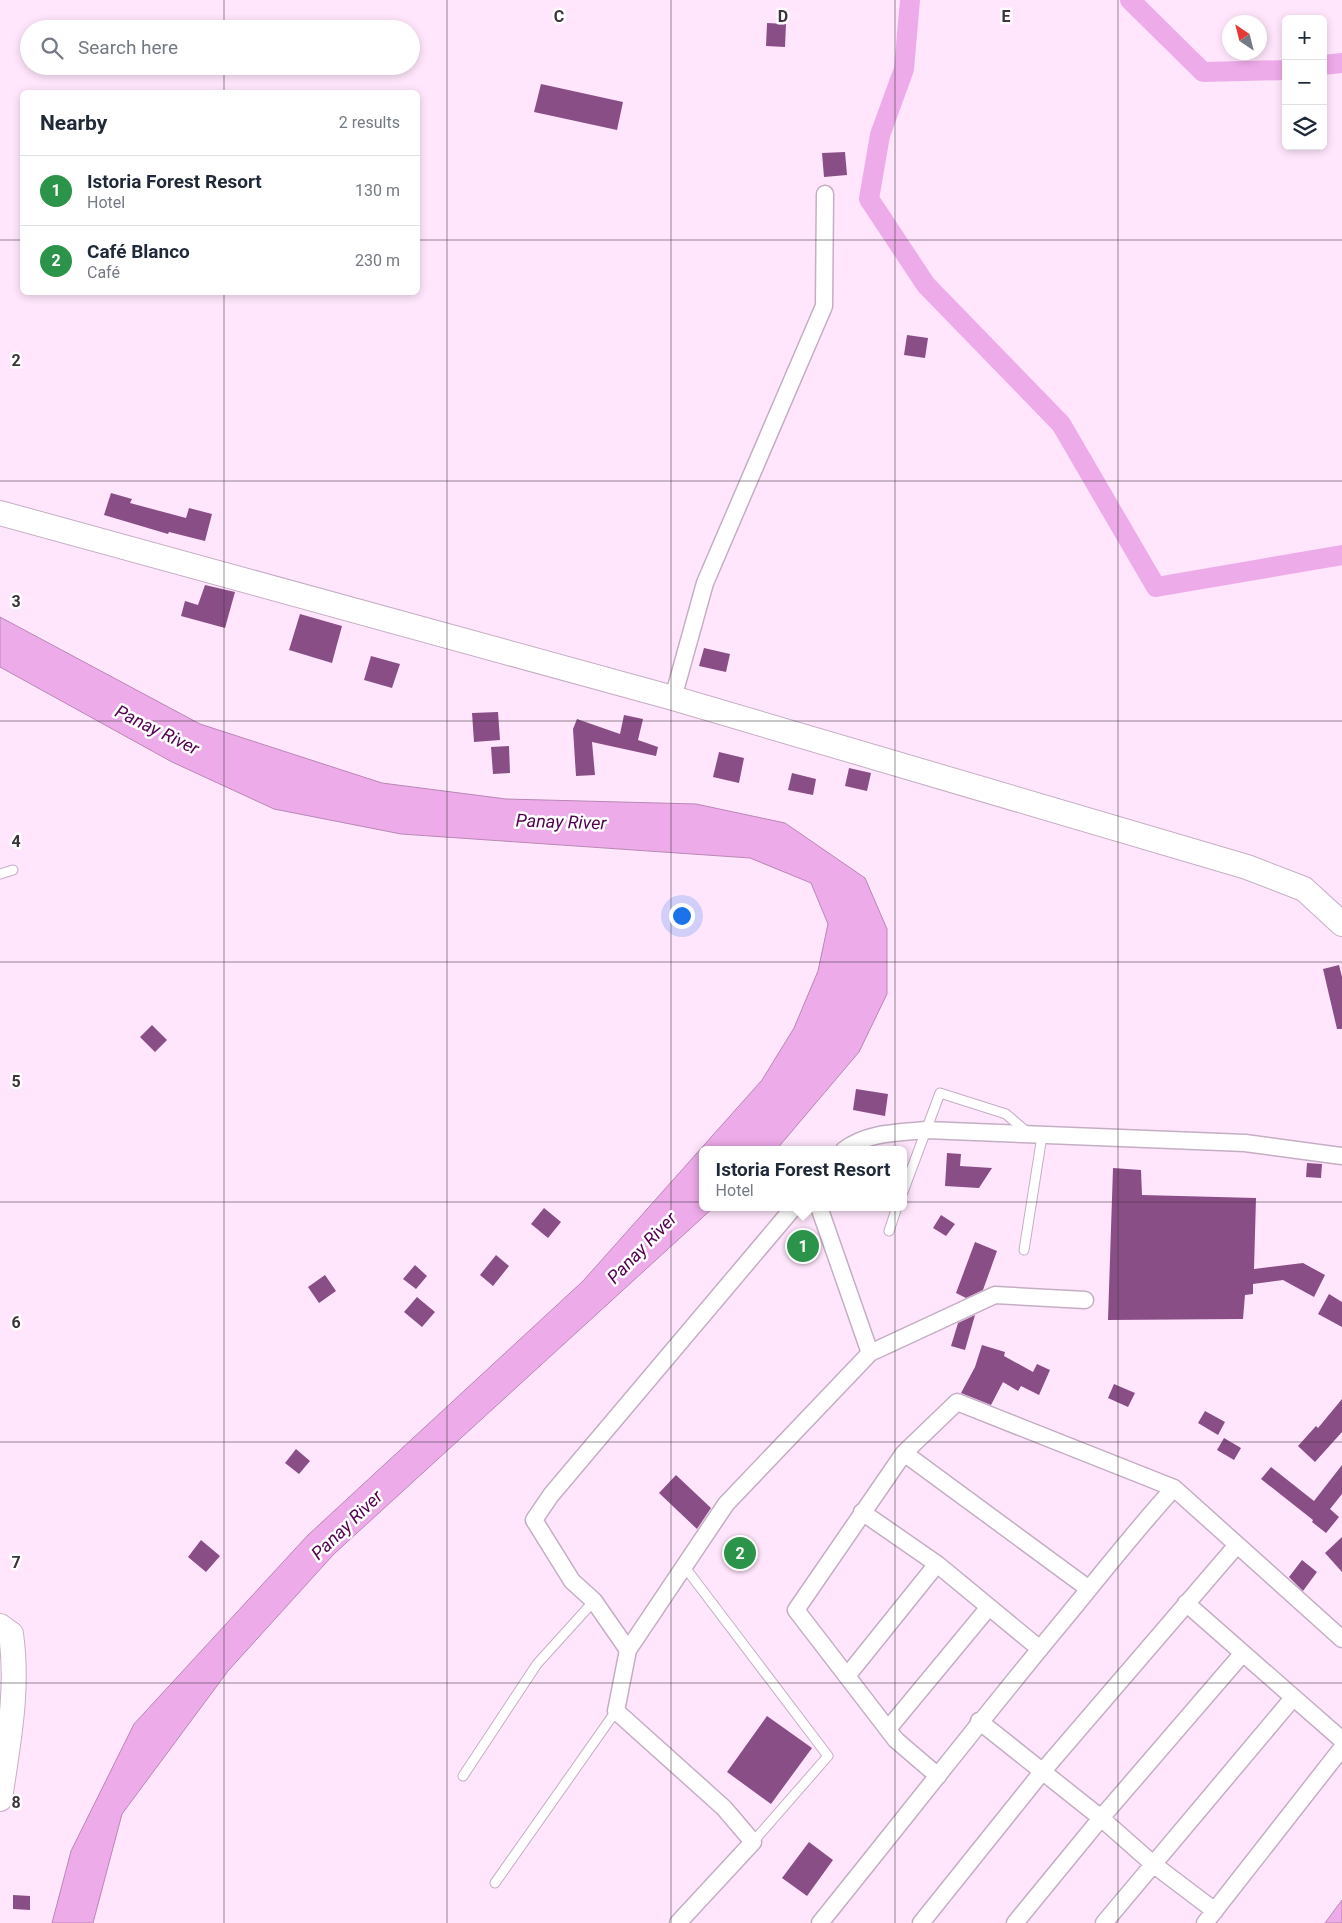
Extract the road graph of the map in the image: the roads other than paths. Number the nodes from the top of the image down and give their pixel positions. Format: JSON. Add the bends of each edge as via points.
{"nodes":[{"id":1,"x":825,"y":194,"type":"dead end"},
{"id":2,"x":0,"y":513,"type":"edge"},
{"id":3,"x":672,"y":698,"type":"junction"},
{"id":4,"x":13,"y":870,"type":"dead end"},
{"id":5,"x":0,"y":874,"type":"edge"},
{"id":6,"x":1342,"y":924,"type":"edge"},
{"id":7,"x":926,"y":1130,"type":"junction"},
{"id":8,"x":1036,"y":1135,"type":"junction"},
{"id":9,"x":849,"y":1146,"type":"edge"},
{"id":10,"x":1342,"y":1156,"type":"edge"},
{"id":11,"x":907,"y":1181,"type":"edge"},
{"id":12,"x":791,"y":1211,"type":"edge"},
{"id":13,"x":820,"y":1211,"type":"edge"},
{"id":14,"x":896,"y":1211,"type":"edge"},
{"id":15,"x":889,"y":1231,"type":"dead end"},
{"id":16,"x":1024,"y":1250,"type":"dead end"},
{"id":17,"x":1086,"y":1300,"type":"dead end"},
{"id":18,"x":870,"y":1353,"type":"junction"},
{"id":19,"x":904,"y":1453,"type":"junction"},
{"id":20,"x":1174,"y":1488,"type":"junction"},
{"id":21,"x":862,"y":1512,"type":"junction"},
{"id":22,"x":1237,"y":1545,"type":"junction"},
{"id":23,"x":937,"y":1564,"type":"junction"},
{"id":24,"x":684,"y":1566,"type":"junction"},
{"id":25,"x":1089,"y":1589,"type":"junction"},
{"id":26,"x":594,"y":1601,"type":"junction"},
{"id":27,"x":1186,"y":1603,"type":"junction"},
{"id":28,"x":989,"y":1607,"type":"junction"},
{"id":29,"x":0,"y":1626,"type":"edge"},
{"id":30,"x":1342,"y":1639,"type":"edge"},
{"id":31,"x":1040,"y":1648,"type":"junction"},
{"id":32,"x":628,"y":1650,"type":"junction"},
{"id":33,"x":1243,"y":1652,"type":"junction"},
{"id":34,"x":847,"y":1676,"type":"junction"},
{"id":35,"x":1293,"y":1698,"type":"junction"},
{"id":36,"x":616,"y":1711,"type":"junction"},
{"id":37,"x":979,"y":1721,"type":"junction"},
{"id":38,"x":888,"y":1730,"type":"junction"},
{"id":39,"x":1342,"y":1740,"type":"edge"},
{"id":40,"x":1342,"y":1748,"type":"edge"},
{"id":41,"x":1042,"y":1772,"type":"junction"},
{"id":42,"x":463,"y":1776,"type":"dead end"},
{"id":43,"x":938,"y":1776,"type":"junction"},
{"id":44,"x":0,"y":1799,"type":"edge"},
{"id":45,"x":1101,"y":1818,"type":"junction"},
{"id":46,"x":753,"y":1842,"type":"junction"},
{"id":47,"x":1153,"y":1864,"type":"junction"},
{"id":48,"x":495,"y":1883,"type":"dead end"},
{"id":49,"x":1210,"y":1917,"type":"edge"},
{"id":50,"x":678,"y":1923,"type":"edge"},
{"id":51,"x":820,"y":1923,"type":"edge"},
{"id":52,"x":921,"y":1923,"type":"edge"},
{"id":53,"x":1015,"y":1923,"type":"edge"},
{"id":54,"x":1104,"y":1923,"type":"edge"}],
"edges":[{"from":1,"to":3,"type":"street","via":[[824,306],[705,583]]},
{"from":2,"to":3,"type":"street"},
{"from":3,"to":6,"type":"street","via":[[1247,867],[1304,889]]},
{"from":4,"to":5,"type":"lane"},
{"from":7,"to":8,"type":"street"},
{"from":7,"to":8,"type":"lane","via":[[940,1093],[1006,1114]]},
{"from":7,"to":9,"type":"street","via":[[882,1134],[858,1139]]},
{"from":7,"to":11,"type":"lane"},
{"from":8,"to":10,"type":"street","via":[[1245,1143]]},
{"from":8,"to":16,"type":"lane"},
{"from":12,"to":26,"type":"street","via":[[551,1495],[534,1520],[572,1580]]},
{"from":13,"to":18,"type":"street"},
{"from":14,"to":15,"type":"lane"},
{"from":17,"to":18,"type":"street","via":[[995,1295]]},
{"from":18,"to":24,"type":"street","via":[[726,1504]]},
{"from":19,"to":20,"type":"street","via":[[957,1402]]},
{"from":19,"to":21,"type":"street"},
{"from":19,"to":25,"type":"street"},
{"from":20,"to":22,"type":"street"},
{"from":20,"to":25,"type":"street"},
{"from":21,"to":23,"type":"street"},
{"from":21,"to":34,"type":"street","via":[[796,1610]]},
{"from":22,"to":27,"type":"street"},
{"from":22,"to":30,"type":"street"},
{"from":23,"to":28,"type":"street"},
{"from":23,"to":34,"type":"street"},
{"from":24,"to":32,"type":"street"},
{"from":24,"to":46,"type":"lane","via":[[828,1756]]},
{"from":25,"to":31,"type":"street"},
{"from":26,"to":32,"type":"street"},
{"from":26,"to":42,"type":"lane","via":[[537,1664]]},
{"from":27,"to":33,"type":"street"},
{"from":27,"to":41,"type":"street"},
{"from":28,"to":31,"type":"street"},
{"from":28,"to":38,"type":"street"},
{"from":29,"to":44,"type":"street","via":[[11,1634],[15,1660],[14,1698]]},
{"from":31,"to":37,"type":"street"},
{"from":32,"to":36,"type":"street"},
{"from":33,"to":35,"type":"street"},
{"from":33,"to":45,"type":"street"},
{"from":34,"to":38,"type":"street"},
{"from":35,"to":39,"type":"street"},
{"from":35,"to":47,"type":"street"},
{"from":36,"to":46,"type":"street","via":[[724,1808]]},
{"from":36,"to":48,"type":"lane"},
{"from":37,"to":41,"type":"street"},
{"from":37,"to":43,"type":"street"},
{"from":38,"to":43,"type":"street"},
{"from":40,"to":49,"type":"street"},
{"from":41,"to":45,"type":"street"},
{"from":41,"to":52,"type":"street"},
{"from":43,"to":51,"type":"street"},
{"from":45,"to":47,"type":"street"},
{"from":45,"to":53,"type":"street"},
{"from":46,"to":50,"type":"street"},
{"from":47,"to":49,"type":"street"},
{"from":47,"to":54,"type":"street"}]}
